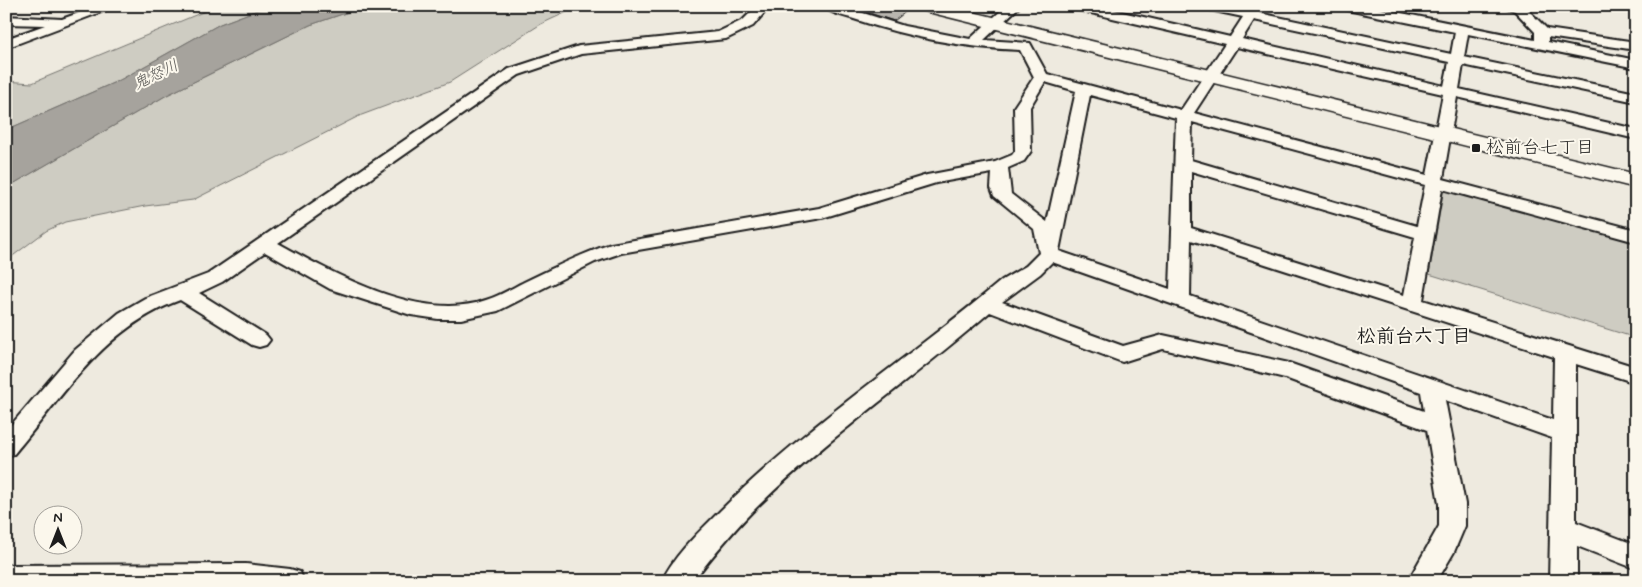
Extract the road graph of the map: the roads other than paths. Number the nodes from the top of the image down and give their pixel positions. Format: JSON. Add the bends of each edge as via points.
{"nodes":[{"id":1,"x":111,"y":6,"type":"edge"},
{"id":2,"x":764,"y":6,"type":"edge"},
{"id":3,"x":828,"y":6,"type":"edge"},
{"id":4,"x":926,"y":6,"type":"edge"},
{"id":5,"x":1014,"y":6,"type":"edge"},
{"id":6,"x":1078,"y":6,"type":"edge"},
{"id":7,"x":1209,"y":6,"type":"edge"},
{"id":8,"x":1347,"y":6,"type":"edge"},
{"id":9,"x":1515,"y":7,"type":"edge"},
{"id":10,"x":1254,"y":11,"type":"edge"},
{"id":11,"x":6,"y":20,"type":"edge"},
{"id":12,"x":67,"y":22,"type":"junction"},
{"id":13,"x":994,"y":23,"type":"junction"},
{"id":14,"x":1462,"y":30,"type":"junction"},
{"id":15,"x":1542,"y":39,"type":"junction"},
{"id":16,"x":1233,"y":42,"type":"junction"},
{"id":17,"x":972,"y":43,"type":"junction"},
{"id":18,"x":6,"y":44,"type":"edge"},
{"id":19,"x":1636,"y":46,"type":"edge"},
{"id":20,"x":1457,"y":60,"type":"junction"},
{"id":21,"x":1636,"y":64,"type":"edge"},
{"id":22,"x":1210,"y":76,"type":"junction"},
{"id":23,"x":1040,"y":77,"type":"junction"},
{"id":24,"x":1084,"y":89,"type":"junction"},
{"id":25,"x":1451,"y":92,"type":"junction"},
{"id":26,"x":1636,"y":98,"type":"edge"},
{"id":27,"x":1184,"y":116,"type":"junction"},
{"id":28,"x":1443,"y":134,"type":"junction"},
{"id":29,"x":1636,"y":134,"type":"edge"},
{"id":30,"x":1182,"y":163,"type":"junction"},
{"id":31,"x":1000,"y":166,"type":"junction"},
{"id":32,"x":1636,"y":181,"type":"edge"},
{"id":33,"x":1434,"y":183,"type":"junction"},
{"id":34,"x":1181,"y":231,"type":"junction"},
{"id":35,"x":1425,"y":234,"type":"junction"},
{"id":36,"x":1636,"y":236,"type":"edge"},
{"id":37,"x":265,"y":244,"type":"junction"},
{"id":38,"x":1049,"y":254,"type":"junction"},
{"id":39,"x":182,"y":292,"type":"junction"},
{"id":40,"x":1180,"y":298,"type":"junction"},
{"id":41,"x":987,"y":304,"type":"junction"},
{"id":42,"x":1412,"y":305,"type":"junction"},
{"id":43,"x":259,"y":340,"type":"dead end"},
{"id":44,"x":1565,"y":353,"type":"junction"},
{"id":45,"x":1636,"y":375,"type":"edge"},
{"id":46,"x":1430,"y":386,"type":"junction"},
{"id":47,"x":1438,"y":425,"type":"junction"},
{"id":48,"x":1564,"y":433,"type":"junction"},
{"id":49,"x":6,"y":446,"type":"edge"},
{"id":50,"x":1564,"y":529,"type":"junction"},
{"id":51,"x":1636,"y":557,"type":"edge"},
{"id":52,"x":6,"y":577,"type":"edge"},
{"id":53,"x":290,"y":581,"type":"edge"},
{"id":54,"x":676,"y":581,"type":"edge"},
{"id":55,"x":1422,"y":581,"type":"edge"},
{"id":56,"x":1563,"y":581,"type":"edge"}],
"edges":[{"from":1,"to":12,"type":"street"},
{"from":2,"to":37,"type":"street","via":[[748,23],[721,36],[579,50],[514,72]]},
{"from":3,"to":17,"type":"street","via":[[884,26]]},
{"from":4,"to":13,"type":"street"},
{"from":5,"to":13,"type":"street"},
{"from":6,"to":16,"type":"street"},
{"from":7,"to":10,"type":"street"},
{"from":8,"to":14,"type":"street"},
{"from":9,"to":15,"type":"street"},
{"from":10,"to":16,"type":"street"},
{"from":10,"to":20,"type":"street"},
{"from":11,"to":12,"type":"street"},
{"from":12,"to":18,"type":"street"},
{"from":13,"to":17,"type":"street"},
{"from":13,"to":22,"type":"street"},
{"from":14,"to":15,"type":"street"},
{"from":14,"to":20,"type":"street"},
{"from":15,"to":19,"type":"street"},
{"from":15,"to":21,"type":"street"},
{"from":16,"to":22,"type":"street"},
{"from":16,"to":25,"type":"street"},
{"from":17,"to":23,"type":"street","via":[[1025,46]]},
{"from":20,"to":25,"type":"street"},
{"from":20,"to":26,"type":"street"},
{"from":22,"to":27,"type":"street"},
{"from":22,"to":28,"type":"street"},
{"from":23,"to":24,"type":"street"},
{"from":23,"to":31,"type":"street","via":[[1022,106],[1023,151],[1018,158]]},
{"from":24,"to":27,"type":"street"},
{"from":24,"to":38,"type":"street"},
{"from":25,"to":28,"type":"street"},
{"from":25,"to":29,"type":"street"},
{"from":27,"to":30,"type":"street"},
{"from":27,"to":33,"type":"street"},
{"from":28,"to":32,"type":"street"},
{"from":28,"to":33,"type":"street"},
{"from":30,"to":34,"type":"street"},
{"from":30,"to":35,"type":"street"},
{"from":31,"to":37,"type":"street","via":[[933,179],[822,213],[618,248],[582,260],[491,306],[461,312],[418,310],[337,284]]},
{"from":31,"to":38,"type":"street","via":[[1003,196],[1041,226]]},
{"from":33,"to":35,"type":"street"},
{"from":33,"to":36,"type":"street"},
{"from":34,"to":40,"type":"street"},
{"from":34,"to":42,"type":"street"},
{"from":35,"to":42,"type":"street"},
{"from":37,"to":39,"type":"street","via":[[215,278]]},
{"from":38,"to":40,"type":"street"},
{"from":38,"to":41,"type":"street"},
{"from":39,"to":43,"type":"street"},
{"from":39,"to":49,"type":"street","via":[[159,298],[110,328]]},
{"from":40,"to":46,"type":"street"},
{"from":41,"to":47,"type":"street","via":[[1122,354],[1163,342],[1289,372]]},
{"from":41,"to":54,"type":"street","via":[[751,494],[697,552]]},
{"from":42,"to":44,"type":"street"},
{"from":44,"to":45,"type":"street"},
{"from":44,"to":48,"type":"street"},
{"from":46,"to":47,"type":"street"},
{"from":46,"to":48,"type":"street"},
{"from":47,"to":55,"type":"street","via":[[1452,504],[1452,526]]},
{"from":48,"to":50,"type":"street"},
{"from":50,"to":51,"type":"street"},
{"from":50,"to":56,"type":"street"},
{"from":52,"to":53,"type":"street","via":[[246,576]]}]}
